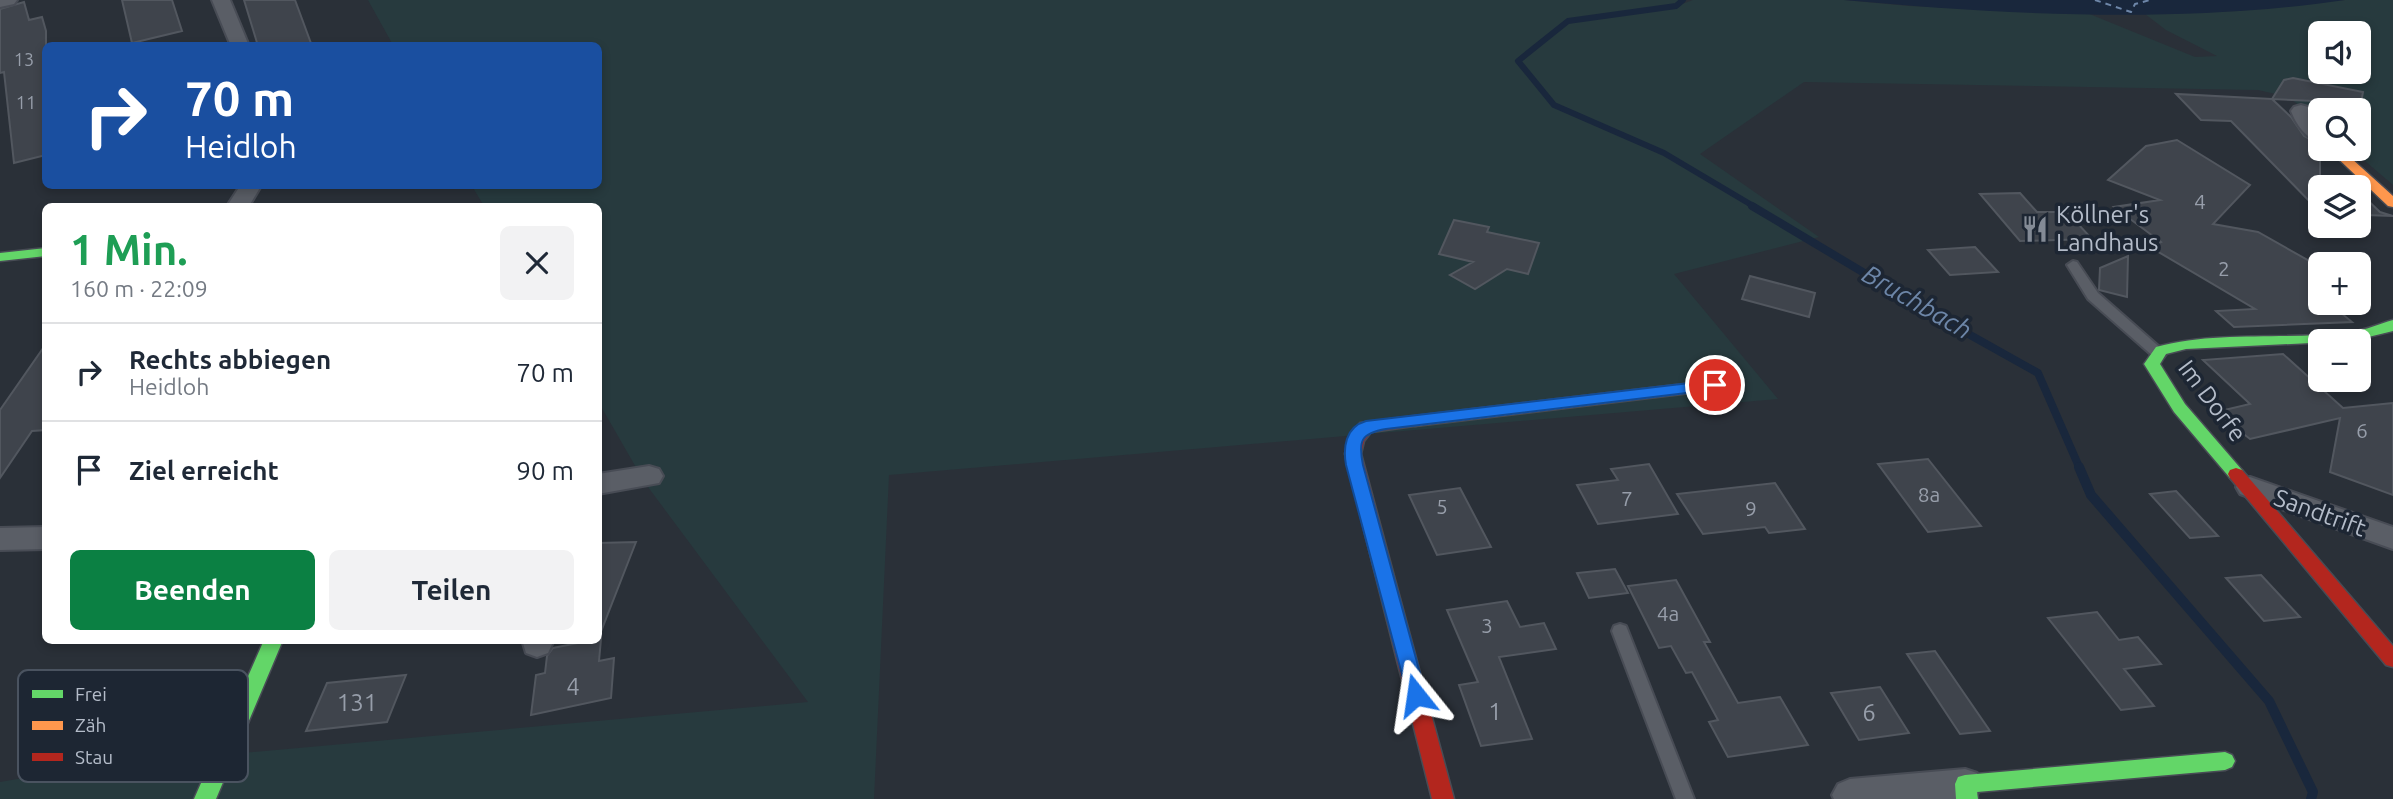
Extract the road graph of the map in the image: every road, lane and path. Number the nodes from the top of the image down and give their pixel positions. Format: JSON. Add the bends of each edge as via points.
{"nodes":[{"id":1,"x":8,"y":0,"type":"edge"},
{"id":2,"x":225,"y":1,"type":"edge"},
{"id":3,"x":0,"y":2,"type":"edge"},
{"id":4,"x":239,"y":42,"type":"edge"},
{"id":5,"x":2301,"y":111,"type":"dead end"},
{"id":6,"x":2308,"y":124,"type":"edge"},
{"id":7,"x":2346,"y":161,"type":"edge"},
{"id":8,"x":2393,"y":203,"type":"edge"},
{"id":9,"x":42,"y":252,"type":"edge"},
{"id":10,"x":0,"y":257,"type":"edge"},
{"id":11,"x":2073,"y":265,"type":"dead end"},
{"id":12,"x":2393,"y":325,"type":"edge"},
{"id":13,"x":2160,"y":354,"type":"junction"},
{"id":14,"x":1735,"y":383,"type":"dead end"},
{"id":15,"x":649,"y":476,"type":"dead end"},
{"id":16,"x":602,"y":483,"type":"edge"},
{"id":17,"x":2248,"y":487,"type":"junction"},
{"id":18,"x":42,"y":538,"type":"edge"},
{"id":19,"x":2393,"y":538,"type":"edge"},
{"id":20,"x":0,"y":539,"type":"edge"},
{"id":21,"x":1620,"y":631,"type":"dead end"},
{"id":22,"x":272,"y":644,"type":"edge"},
{"id":23,"x":2393,"y":659,"type":"edge"},
{"id":24,"x":248,"y":700,"type":"edge"},
{"id":25,"x":2225,"y":761,"type":"dead end"},
{"id":26,"x":212,"y":782,"type":"edge"},
{"id":27,"x":1966,"y":792,"type":"edge"},
{"id":28,"x":1850,"y":795,"type":"dead end"},
{"id":29,"x":205,"y":799,"type":"edge"},
{"id":30,"x":1443,"y":799,"type":"edge"},
{"id":31,"x":1685,"y":799,"type":"edge"}],
"edges":[{"from":1,"to":3,"type":"street"},
{"from":2,"to":4,"type":"street"},
{"from":5,"to":6,"type":"street"},
{"from":7,"to":8,"type":"street"},
{"from":9,"to":10,"type":"street"},
{"from":11,"to":13,"type":"lane","via":[[2093,296]]},
{"from":12,"to":13,"type":"street","name":"Im Dorfe","via":[[2349,337],[2186,344]]},
{"from":13,"to":17,"type":"street","name":"Im Dorfe","via":[[2152,364],[2163,386]]},
{"from":14,"to":30,"type":"street","via":[[1366,427],[1356,436],[1352,449],[1355,465]]},
{"from":15,"to":16,"type":"street"},
{"from":17,"to":19,"type":"street","name":"Sandtrift"},
{"from":17,"to":23,"type":"street","name":"Im Dorfe"},
{"from":18,"to":20,"type":"street"},
{"from":21,"to":31,"type":"lane"},
{"from":22,"to":24,"type":"street"},
{"from":25,"to":27,"type":"street"},
{"from":26,"to":29,"type":"street"},
{"from":27,"to":28,"type":"street"}]}
